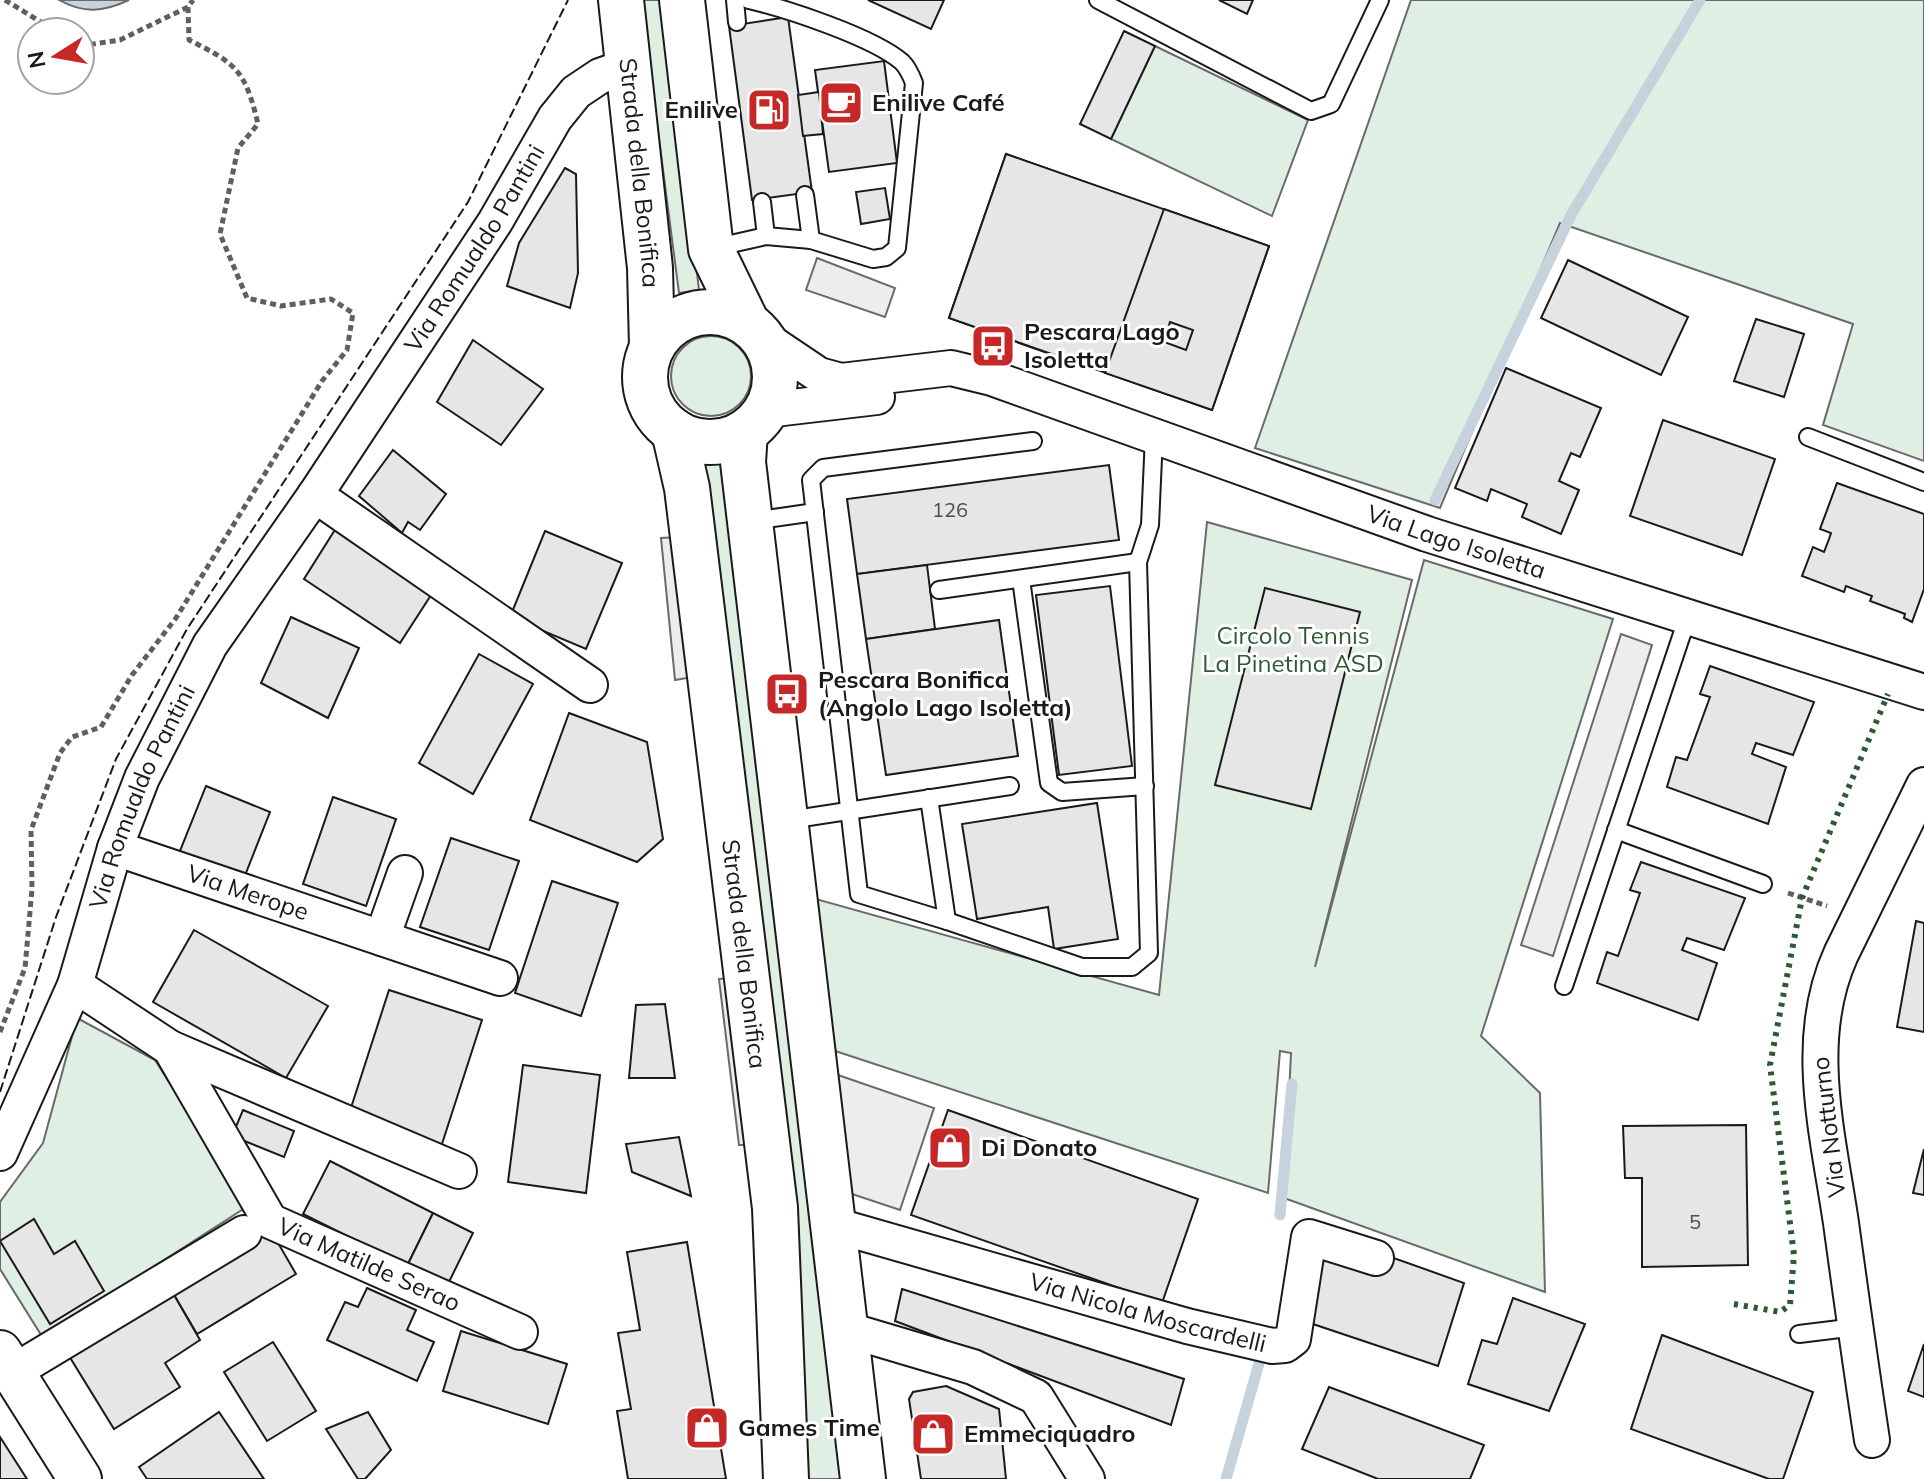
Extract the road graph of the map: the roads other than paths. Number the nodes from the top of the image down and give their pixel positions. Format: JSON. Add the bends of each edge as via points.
{"nodes":[{"id":1,"x":621,"y":0,"type":"edge"},
{"id":2,"x":682,"y":0,"type":"edge"},
{"id":3,"x":735,"y":0,"type":"edge"},
{"id":4,"x":749,"y":0,"type":"edge"},
{"id":5,"x":1098,"y":0,"type":"edge"},
{"id":6,"x":1380,"y":0,"type":"edge"},
{"id":7,"x":737,"y":22,"type":"dead end"},
{"id":8,"x":628,"y":66,"type":"junction"},
{"id":9,"x":805,"y":195,"type":"dead end"},
{"id":10,"x":762,"y":202,"type":"dead end"},
{"id":11,"x":766,"y":236,"type":"junction"},
{"id":12,"x":811,"y":240,"type":"junction"},
{"id":13,"x":711,"y":249,"type":"junction"},
{"id":14,"x":754,"y":330,"type":"junction"},
{"id":15,"x":652,"y":347,"type":"junction"},
{"id":16,"x":992,"y":378,"type":"junction"},
{"id":17,"x":756,"y":421,"type":"junction"},
{"id":18,"x":674,"y":431,"type":"junction"},
{"id":19,"x":1154,"y":436,"type":"junction"},
{"id":20,"x":1808,"y":437,"type":"dead end"},
{"id":21,"x":1033,"y":441,"type":"dead end"},
{"id":22,"x":1924,"y":482,"type":"edge"},
{"id":23,"x":315,"y":495,"type":"junction"},
{"id":24,"x":815,"y":512,"type":"junction"},
{"id":25,"x":750,"y":522,"type":"junction"},
{"id":26,"x":1138,"y":562,"type":"junction"},
{"id":27,"x":1021,"y":579,"type":"junction"},
{"id":28,"x":939,"y":590,"type":"dead end"},
{"id":29,"x":1688,"y":616,"type":"junction"},
{"id":30,"x":590,"y":685,"type":"dead end"},
{"id":31,"x":1924,"y":692,"type":"edge"},
{"id":32,"x":1924,"y":785,"type":"edge"},
{"id":33,"x":1010,"y":786,"type":"dead end"},
{"id":34,"x":1145,"y":786,"type":"junction"},
{"id":35,"x":929,"y":798,"type":"junction"},
{"id":36,"x":850,"y":810,"type":"junction"},
{"id":37,"x":783,"y":821,"type":"junction"},
{"id":38,"x":1616,"y":830,"type":"junction"},
{"id":39,"x":115,"y":848,"type":"junction"},
{"id":40,"x":405,"y":873,"type":"dead end"},
{"id":41,"x":1763,"y":884,"type":"road end"},
{"id":42,"x":947,"y":921,"type":"junction"},
{"id":43,"x":382,"y":938,"type":"junction"},
{"id":44,"x":500,"y":978,"type":"dead end"},
{"id":45,"x":75,"y":985,"type":"junction"},
{"id":46,"x":1564,"y":986,"type":"dead end"},
{"id":47,"x":170,"y":1048,"type":"junction"},
{"id":48,"x":8,"y":1128,"type":"edge"},
{"id":49,"x":0,"y":1153,"type":"edge"},
{"id":50,"x":459,"y":1171,"type":"dead end"},
{"id":51,"x":834,"y":1225,"type":"junction"},
{"id":52,"x":244,"y":1233,"type":"dead end"},
{"id":53,"x":1376,"y":1258,"type":"dead end"},
{"id":54,"x":1856,"y":1327,"type":"junction"},
{"id":55,"x":845,"y":1329,"type":"junction"},
{"id":56,"x":520,"y":1332,"type":"dead end"},
{"id":57,"x":1799,"y":1334,"type":"dead end"},
{"id":58,"x":6,"y":1362,"type":"edge"},
{"id":59,"x":1872,"y":1440,"type":"dead end"},
{"id":60,"x":80,"y":1479,"type":"edge"},
{"id":61,"x":786,"y":1479,"type":"edge"},
{"id":62,"x":863,"y":1479,"type":"edge"},
{"id":63,"x":1087,"y":1479,"type":"edge"}],
"edges":[{"from":1,"to":8,"type":"main road","name":"Strada della Bonifica"},
{"from":2,"to":13,"type":"main road"},
{"from":3,"to":7,"type":"lane"},
{"from":4,"to":12,"type":"lane","via":[[877,46],[901,61],[914,83],[902,142],[897,248],[873,259]]},
{"from":5,"to":6,"type":"lane","via":[[1311,111],[1331,104]]},
{"from":8,"to":15,"type":"main road","name":"Strada della Bonifica","via":[[650,268]]},
{"from":8,"to":23,"type":"street","name":"Via Romualdo Pantini","via":[[576,92],[555,118],[495,222]]},
{"from":9,"to":12,"type":"lane"},
{"from":10,"to":11,"type":"lane"},
{"from":11,"to":12,"type":"lane"},
{"from":11,"to":13,"type":"lane"},
{"from":13,"to":14,"type":"main road"},
{"from":14,"to":15,"type":"main road","via":[[718,312],[687,316]]},
{"from":14,"to":16,"type":"street","name":"Via Lago Isoletta","via":[[819,375],[841,381],[951,368]]},
{"from":14,"to":17,"type":"main road","via":[[775,372]]},
{"from":15,"to":18,"type":"main road","via":[[647,393]]},
{"from":16,"to":17,"type":"street"},
{"from":16,"to":19,"type":"street","name":"Via Lago Isoletta"},
{"from":17,"to":18,"type":"main road","via":[[731,439],[701,442]]},
{"from":17,"to":25,"type":"main road","via":[[743,462]]},
{"from":18,"to":61,"type":"main road","name":"Strada della Bonifica","via":[[687,488],[775,1208]]},
{"from":19,"to":26,"type":"lane","via":[[1150,525]]},
{"from":19,"to":29,"type":"street","name":"Via Lago Isoletta","via":[[1427,534]]},
{"from":20,"to":22,"type":"lane"},
{"from":21,"to":24,"type":"lane","via":[[823,468],[811,480]]},
{"from":23,"to":30,"type":"street"},
{"from":23,"to":39,"type":"street","name":"Via Romualdo Pantini","via":[[210,645],[142,778]]},
{"from":24,"to":25,"type":"lane"},
{"from":24,"to":36,"type":"lane"},
{"from":25,"to":37,"type":"main road"},
{"from":26,"to":27,"type":"lane"},
{"from":26,"to":34,"type":"lane"},
{"from":27,"to":28,"type":"lane"},
{"from":27,"to":34,"type":"lane","via":[[1049,783],[1062,792]]},
{"from":29,"to":31,"type":"street","name":"Via Lago Isoletta"},
{"from":29,"to":38,"type":"lane"},
{"from":32,"to":54,"type":"street","name":"Via Notturno","via":[[1829,979],[1819,1047]]},
{"from":33,"to":35,"type":"lane"},
{"from":34,"to":42,"type":"lane","via":[[1149,953],[1132,967],[1082,967]]},
{"from":35,"to":36,"type":"lane"},
{"from":35,"to":42,"type":"lane"},
{"from":36,"to":37,"type":"lane"},
{"from":36,"to":42,"type":"lane","via":[[859,894]]},
{"from":37,"to":51,"type":"main road"},
{"from":38,"to":41,"type":"lane"},
{"from":38,"to":46,"type":"lane"},
{"from":39,"to":43,"type":"street","name":"Via Merope"},
{"from":39,"to":45,"type":"street","name":"Via Romualdo Pantini"},
{"from":40,"to":43,"type":"street"},
{"from":43,"to":44,"type":"street","name":"Via Merope"},
{"from":45,"to":47,"type":"street","name":"Via Matilde Serao"},
{"from":45,"to":48,"type":"street","name":"Via Romualdo Pantini"},
{"from":47,"to":50,"type":"street","name":"Via Matilde Serao"},
{"from":47,"to":56,"type":"street","name":"Via Matilde Serao","via":[[270,1221]]},
{"from":48,"to":49,"type":"street","name":"Via Romualdo Pantini"},
{"from":51,"to":53,"type":"street","name":"Via Nicola Moscardelli","via":[[1272,1346],[1293,1339],[1309,1237]]},
{"from":51,"to":55,"type":"main road"},
{"from":52,"to":58,"type":"street"},
{"from":54,"to":57,"type":"lane"},
{"from":54,"to":59,"type":"street","name":"Via Notturno"},
{"from":55,"to":62,"type":"main road"},
{"from":55,"to":63,"type":"street","via":[[973,1367],[1036,1397]]},
{"from":58,"to":60,"type":"street"}]}
